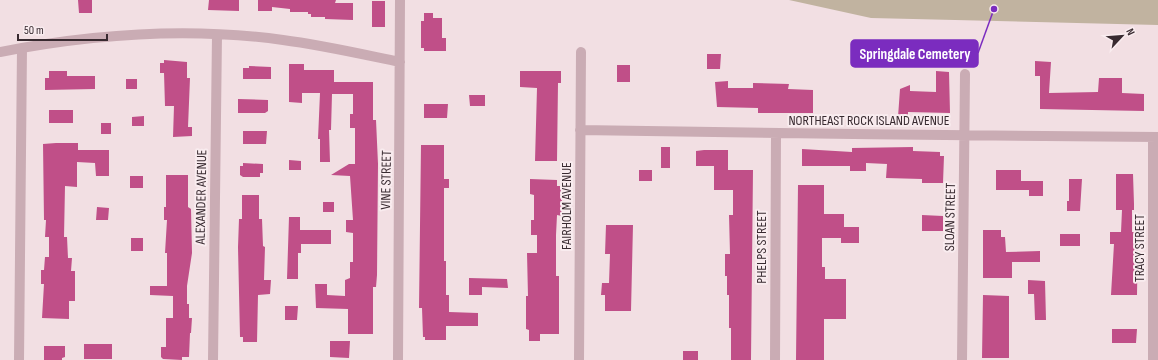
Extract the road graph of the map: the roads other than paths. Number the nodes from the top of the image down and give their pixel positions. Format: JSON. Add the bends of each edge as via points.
{"nodes":[{"id":1,"x":400,"y":0,"type":"edge"},
{"id":2,"x":217,"y":35,"type":"junction"},
{"id":3,"x":22,"y":48,"type":"junction"},
{"id":4,"x":0,"y":52,"type":"edge"},
{"id":5,"x":581,"y":52,"type":"dead end"},
{"id":6,"x":400,"y":62,"type":"junction"},
{"id":7,"x":965,"y":74,"type":"dead end"},
{"id":8,"x":580,"y":130,"type":"junction"},
{"id":9,"x":776,"y":134,"type":"junction"},
{"id":10,"x":965,"y":134,"type":"junction"},
{"id":11,"x":1156,"y":137,"type":"edge"},
{"id":12,"x":19,"y":360,"type":"edge"},
{"id":13,"x":213,"y":360,"type":"edge"},
{"id":14,"x":398,"y":360,"type":"edge"},
{"id":15,"x":579,"y":360,"type":"edge"},
{"id":16,"x":775,"y":360,"type":"edge"},
{"id":17,"x":962,"y":360,"type":"edge"},
{"id":18,"x":1153,"y":360,"type":"edge"}],
"edges":[{"from":1,"to":6,"type":"street","name":"VINE STREET"},
{"from":2,"to":3,"type":"street","via":[[133,35]]},
{"from":2,"to":6,"type":"street","via":[[284,40]]},
{"from":2,"to":13,"type":"street","name":"ALEXANDER AVENUE"},
{"from":3,"to":4,"type":"street"},
{"from":3,"to":12,"type":"street"},
{"from":5,"to":8,"type":"street","name":"FAIRHOLM AVENUE"},
{"from":6,"to":14,"type":"street","name":"VINE STREET"},
{"from":7,"to":10,"type":"street","name":"SLOAN STREET"},
{"from":8,"to":9,"type":"street","name":"NORTHEAST ROCK ISLAND AVENUE"},
{"from":8,"to":15,"type":"street","name":"FAIRHOLM AVENUE"},
{"from":9,"to":10,"type":"street","name":"NORTHEAST ROCK ISLAND AVENUE"},
{"from":9,"to":16,"type":"street","name":"PHELPS STREET"},
{"from":10,"to":11,"type":"street","name":"NORTHEAST ROCK ISLAND AVENUE"},
{"from":10,"to":17,"type":"street","name":"SLOAN STREET"},
{"from":11,"to":18,"type":"street","name":"TRACY STREET"}]}
